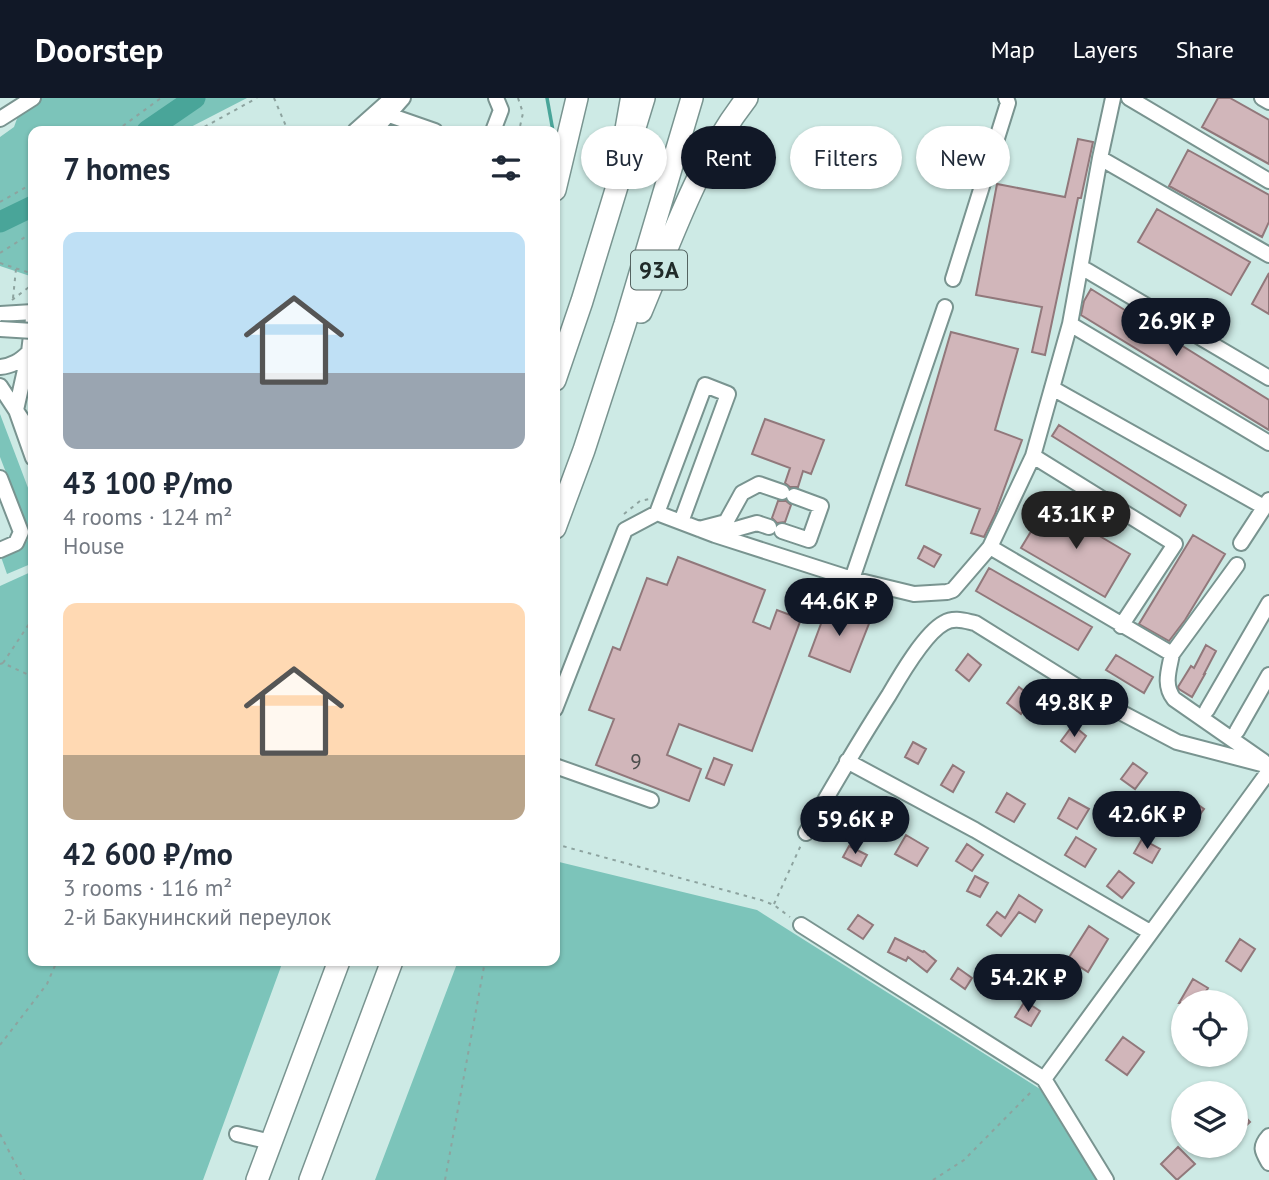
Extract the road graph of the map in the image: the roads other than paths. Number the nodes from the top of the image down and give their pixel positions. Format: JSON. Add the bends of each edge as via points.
{"nodes":[{"id":1,"x":33,"y":98,"type":"edge"},
{"id":2,"x":496,"y":98,"type":"edge"},
{"id":3,"x":577,"y":98,"type":"edge"},
{"id":4,"x":630,"y":98,"type":"edge"},
{"id":5,"x":644,"y":98,"type":"edge"},
{"id":6,"x":692,"y":98,"type":"edge"},
{"id":7,"x":747,"y":98,"type":"edge"},
{"id":8,"x":1006,"y":98,"type":"edge"},
{"id":9,"x":1113,"y":98,"type":"edge"},
{"id":10,"x":1129,"y":98,"type":"edge"},
{"id":11,"x":1262,"y":98,"type":"edge"},
{"id":12,"x":1269,"y":102,"type":"edge"},
{"id":13,"x":395,"y":104,"type":"edge"},
{"id":14,"x":0,"y":119,"type":"edge"},
{"id":15,"x":362,"y":126,"type":"edge"},
{"id":16,"x":378,"y":126,"type":"edge"},
{"id":17,"x":428,"y":126,"type":"edge"},
{"id":18,"x":495,"y":126,"type":"edge"},
{"id":19,"x":1100,"y":158,"type":"junction"},
{"id":20,"x":560,"y":169,"type":"edge"},
{"id":21,"x":1269,"y":181,"type":"edge"},
{"id":22,"x":610,"y":207,"type":"junction"},
{"id":23,"x":1269,"y":255,"type":"edge"},
{"id":24,"x":1081,"y":267,"type":"junction"},
{"id":25,"x":953,"y":279,"type":"dead end"},
{"id":26,"x":945,"y":307,"type":"dead end"},
{"id":27,"x":3,"y":309,"type":"edge"},
{"id":28,"x":28,"y":312,"type":"edge"},
{"id":29,"x":1070,"y":324,"type":"junction"},
{"id":30,"x":0,"y":329,"type":"edge"},
{"id":31,"x":28,"y":331,"type":"edge"},
{"id":32,"x":28,"y":353,"type":"edge"},
{"id":33,"x":28,"y":356,"type":"edge"},
{"id":34,"x":560,"y":365,"type":"edge"},
{"id":35,"x":0,"y":367,"type":"edge"},
{"id":36,"x":1269,"y":378,"type":"edge"},
{"id":37,"x":0,"y":386,"type":"edge"},
{"id":38,"x":1052,"y":388,"type":"junction"},
{"id":39,"x":16,"y":410,"type":"junction"},
{"id":40,"x":28,"y":425,"type":"edge"},
{"id":41,"x":1269,"y":443,"type":"edge"},
{"id":42,"x":28,"y":444,"type":"edge"},
{"id":43,"x":584,"y":450,"type":"junction"},
{"id":44,"x":1033,"y":456,"type":"junction"},
{"id":45,"x":0,"y":478,"type":"edge"},
{"id":46,"x":1267,"y":503,"type":"edge"},
{"id":47,"x":657,"y":513,"type":"junction"},
{"id":48,"x":560,"y":515,"type":"edge"},
{"id":49,"x":681,"y":522,"type":"junction"},
{"id":50,"x":699,"y":529,"type":"junction"},
{"id":51,"x":715,"y":535,"type":"junction"},
{"id":52,"x":1241,"y":543,"type":"dead end"},
{"id":53,"x":990,"y":547,"type":"junction"},
{"id":54,"x":0,"y":550,"type":"edge"},
{"id":55,"x":1237,"y":565,"type":"dead end"},
{"id":56,"x":852,"y":579,"type":"junction"},
{"id":57,"x":1269,"y":603,"type":"edge"},
{"id":58,"x":1121,"y":626,"type":"junction"},
{"id":59,"x":1172,"y":654,"type":"junction"},
{"id":60,"x":1269,"y":675,"type":"edge"},
{"id":61,"x":560,"y":696,"type":"edge"},
{"id":62,"x":1207,"y":710,"type":"dead end"},
{"id":63,"x":1237,"y":731,"type":"dead end"},
{"id":64,"x":847,"y":761,"type":"junction"},
{"id":65,"x":1269,"y":767,"type":"edge"},
{"id":66,"x":560,"y":768,"type":"edge"},
{"id":67,"x":651,"y":800,"type":"dead end"},
{"id":68,"x":806,"y":833,"type":"road end"},
{"id":69,"x":801,"y":925,"type":"road end"},
{"id":70,"x":1150,"y":932,"type":"junction"},
{"id":71,"x":337,"y":966,"type":"edge"},
{"id":72,"x":390,"y":966,"type":"edge"},
{"id":73,"x":1039,"y":1084,"type":"junction"},
{"id":74,"x":237,"y":1134,"type":"dead end"},
{"id":75,"x":1269,"y":1136,"type":"edge"},
{"id":76,"x":271,"y":1142,"type":"junction"},
{"id":77,"x":1269,"y":1163,"type":"edge"},
{"id":78,"x":257,"y":1180,"type":"edge"},
{"id":79,"x":310,"y":1180,"type":"edge"},
{"id":80,"x":1106,"y":1180,"type":"edge"}],
"edges":[{"from":1,"to":14,"type":"street"},
{"from":2,"to":18,"type":"street","via":[[501,110]]},
{"from":3,"to":20,"type":"highway"},
{"from":4,"to":22,"type":"main road"},
{"from":5,"to":22,"type":"highway"},
{"from":6,"to":43,"type":"highway"},
{"from":7,"to":43,"type":"highway","number":"93A","via":[[710,152],[690,194]]},
{"from":8,"to":25,"type":"street"},
{"from":9,"to":19,"type":"street"},
{"from":10,"to":21,"type":"street"},
{"from":11,"to":12,"type":"street"},
{"from":13,"to":15,"type":"street"},
{"from":13,"to":16,"type":"street"},
{"from":13,"to":17,"type":"street"},
{"from":19,"to":23,"type":"street"},
{"from":19,"to":24,"type":"street"},
{"from":22,"to":34,"type":"highway"},
{"from":24,"to":29,"type":"street"},
{"from":24,"to":36,"type":"street"},
{"from":26,"to":56,"type":"street"},
{"from":27,"to":28,"type":"street"},
{"from":29,"to":38,"type":"street"},
{"from":29,"to":41,"type":"street"},
{"from":30,"to":31,"type":"street","bridge":true},
{"from":32,"to":35,"type":"street","via":[[20,361]]},
{"from":33,"to":39,"type":"street"},
{"from":37,"to":39,"type":"street"},
{"from":38,"to":44,"type":"street"},
{"from":38,"to":46,"type":"street"},
{"from":39,"to":40,"type":"street"},
{"from":39,"to":42,"type":"street"},
{"from":43,"to":48,"type":"highway"},
{"from":44,"to":53,"type":"street"},
{"from":44,"to":58,"type":"street","via":[[1175,544]]},
{"from":45,"to":54,"type":"street","via":[[21,532],[16,543]]},
{"from":46,"to":52,"type":"street"},
{"from":47,"to":49,"type":"street"},
{"from":47,"to":49,"type":"street","via":[[705,385],[728,394]]},
{"from":47,"to":61,"type":"street","via":[[625,530]]},
{"from":49,"to":50,"type":"street"},
{"from":50,"to":51,"type":"street"},
{"from":50,"to":51,"type":"street","via":[[726,523],[741,493],[759,484],[821,506],[809,540],[757,523]]},
{"from":51,"to":56,"type":"street"},
{"from":53,"to":56,"type":"street","via":[[947,592],[914,594]]},
{"from":53,"to":58,"type":"street"},
{"from":55,"to":59,"type":"street"},
{"from":57,"to":62,"type":"street"},
{"from":58,"to":59,"type":"street"},
{"from":59,"to":65,"type":"street","via":[[1167,678],[1174,699]]},
{"from":60,"to":63,"type":"street"},
{"from":64,"to":65,"type":"street","via":[[911,659],[934,631],[956,619],[975,623],[1104,704],[1177,742]]},
{"from":64,"to":68,"type":"street"},
{"from":64,"to":70,"type":"street"},
{"from":65,"to":70,"type":"street"},
{"from":66,"to":67,"type":"street"},
{"from":69,"to":73,"type":"street"},
{"from":70,"to":73,"type":"street"},
{"from":71,"to":76,"type":"highway"},
{"from":72,"to":79,"type":"highway"},
{"from":73,"to":80,"type":"street"},
{"from":74,"to":76,"type":"street"},
{"from":75,"to":77,"type":"street","via":[[1262,1152]]},
{"from":76,"to":78,"type":"highway"}]}
